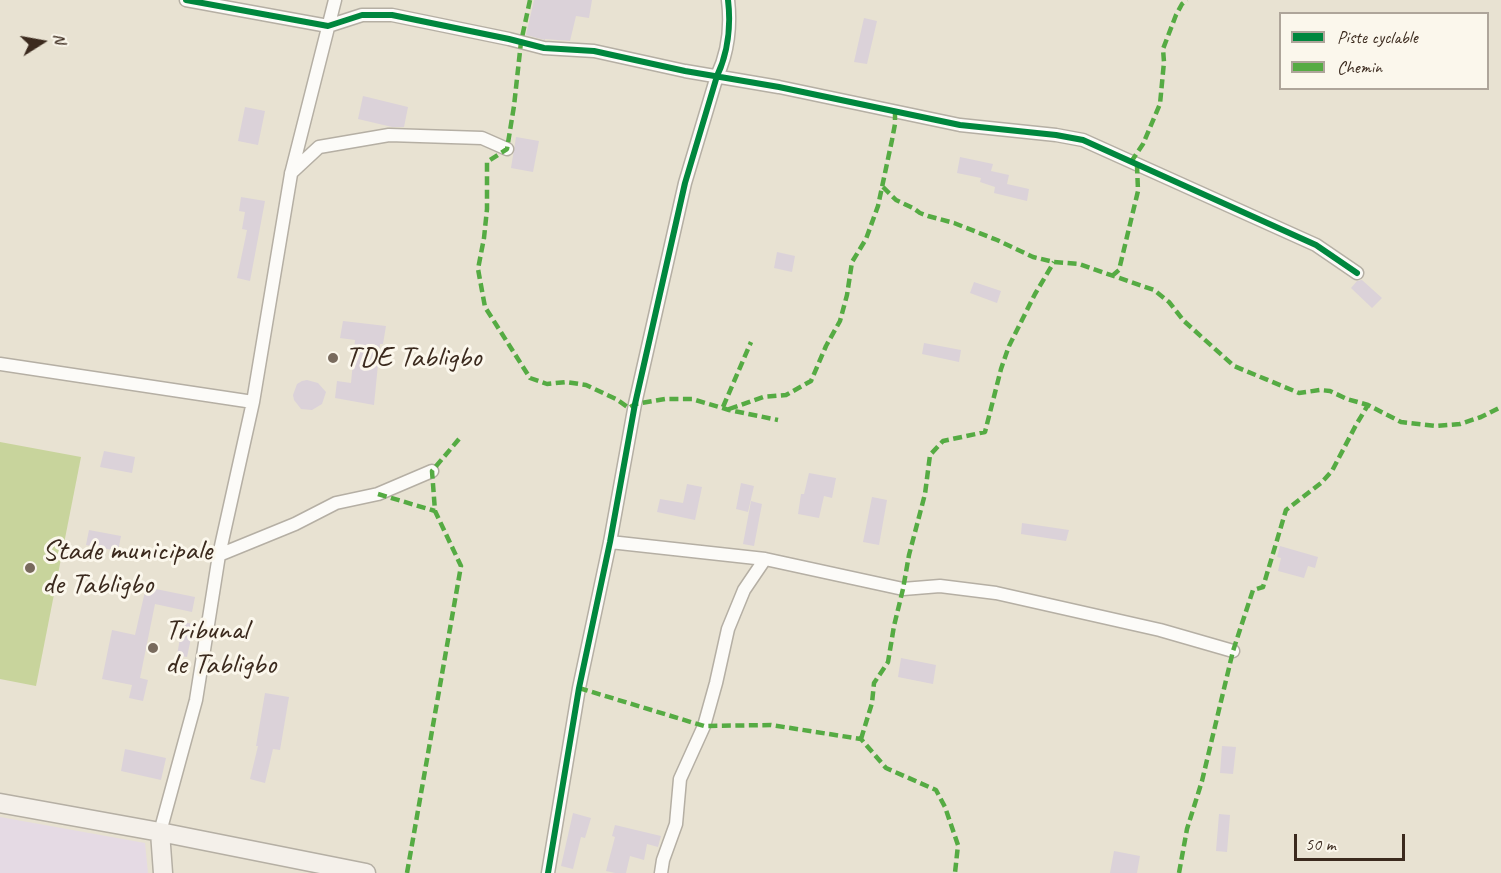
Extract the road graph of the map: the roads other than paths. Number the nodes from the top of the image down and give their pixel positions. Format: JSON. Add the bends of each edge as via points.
{"nodes":[{"id":1,"x":186,"y":0,"type":"edge"},
{"id":2,"x":334,"y":0,"type":"edge"},
{"id":3,"x":728,"y":0,"type":"edge"},
{"id":4,"x":328,"y":26,"type":"junction"},
{"id":5,"x":717,"y":76,"type":"junction"},
{"id":6,"x":507,"y":149,"type":"dead end"},
{"id":7,"x":291,"y":174,"type":"junction"},
{"id":8,"x":1357,"y":273,"type":"dead end"},
{"id":9,"x":0,"y":364,"type":"edge"},
{"id":10,"x":253,"y":402,"type":"junction"},
{"id":11,"x":432,"y":471,"type":"dead end"},
{"id":12,"x":610,"y":542,"type":"junction"},
{"id":13,"x":219,"y":555,"type":"junction"},
{"id":14,"x":765,"y":559,"type":"junction"},
{"id":15,"x":1233,"y":651,"type":"dead end"},
{"id":16,"x":0,"y":802,"type":"edge"},
{"id":17,"x":160,"y":832,"type":"junction"},
{"id":18,"x":163,"y":873,"type":"edge"},
{"id":19,"x":366,"y":873,"type":"edge"},
{"id":20,"x":548,"y":873,"type":"edge"},
{"id":21,"x":662,"y":873,"type":"edge"}],
"edges":[{"from":1,"to":4,"type":"street"},
{"from":2,"to":4,"type":"street"},
{"from":3,"to":5,"type":"street","via":[[730,18],[723,63]]},
{"from":4,"to":5,"type":"street","via":[[362,15],[392,15],[544,48],[594,51]]},
{"from":4,"to":7,"type":"street"},
{"from":5,"to":8,"type":"street","via":[[960,125],[1083,140],[1316,245]]},
{"from":5,"to":12,"type":"street","via":[[682,194],[635,404]]},
{"from":6,"to":7,"type":"street","via":[[482,138],[389,135],[319,147]]},
{"from":7,"to":10,"type":"street"},
{"from":9,"to":10,"type":"street"},
{"from":10,"to":13,"type":"street"},
{"from":11,"to":13,"type":"street","via":[[378,494],[336,503]]},
{"from":12,"to":14,"type":"street"},
{"from":12,"to":20,"type":"street","via":[[579,688]]},
{"from":13,"to":17,"type":"street","via":[[196,700]]},
{"from":14,"to":15,"type":"street","via":[[903,589],[940,586],[996,593],[1160,630]]},
{"from":14,"to":21,"type":"street","via":[[744,590],[728,629],[704,726],[680,779],[676,824]]},
{"from":16,"to":17,"type":"street"},
{"from":17,"to":18,"type":"street"},
{"from":17,"to":19,"type":"street"}]}
